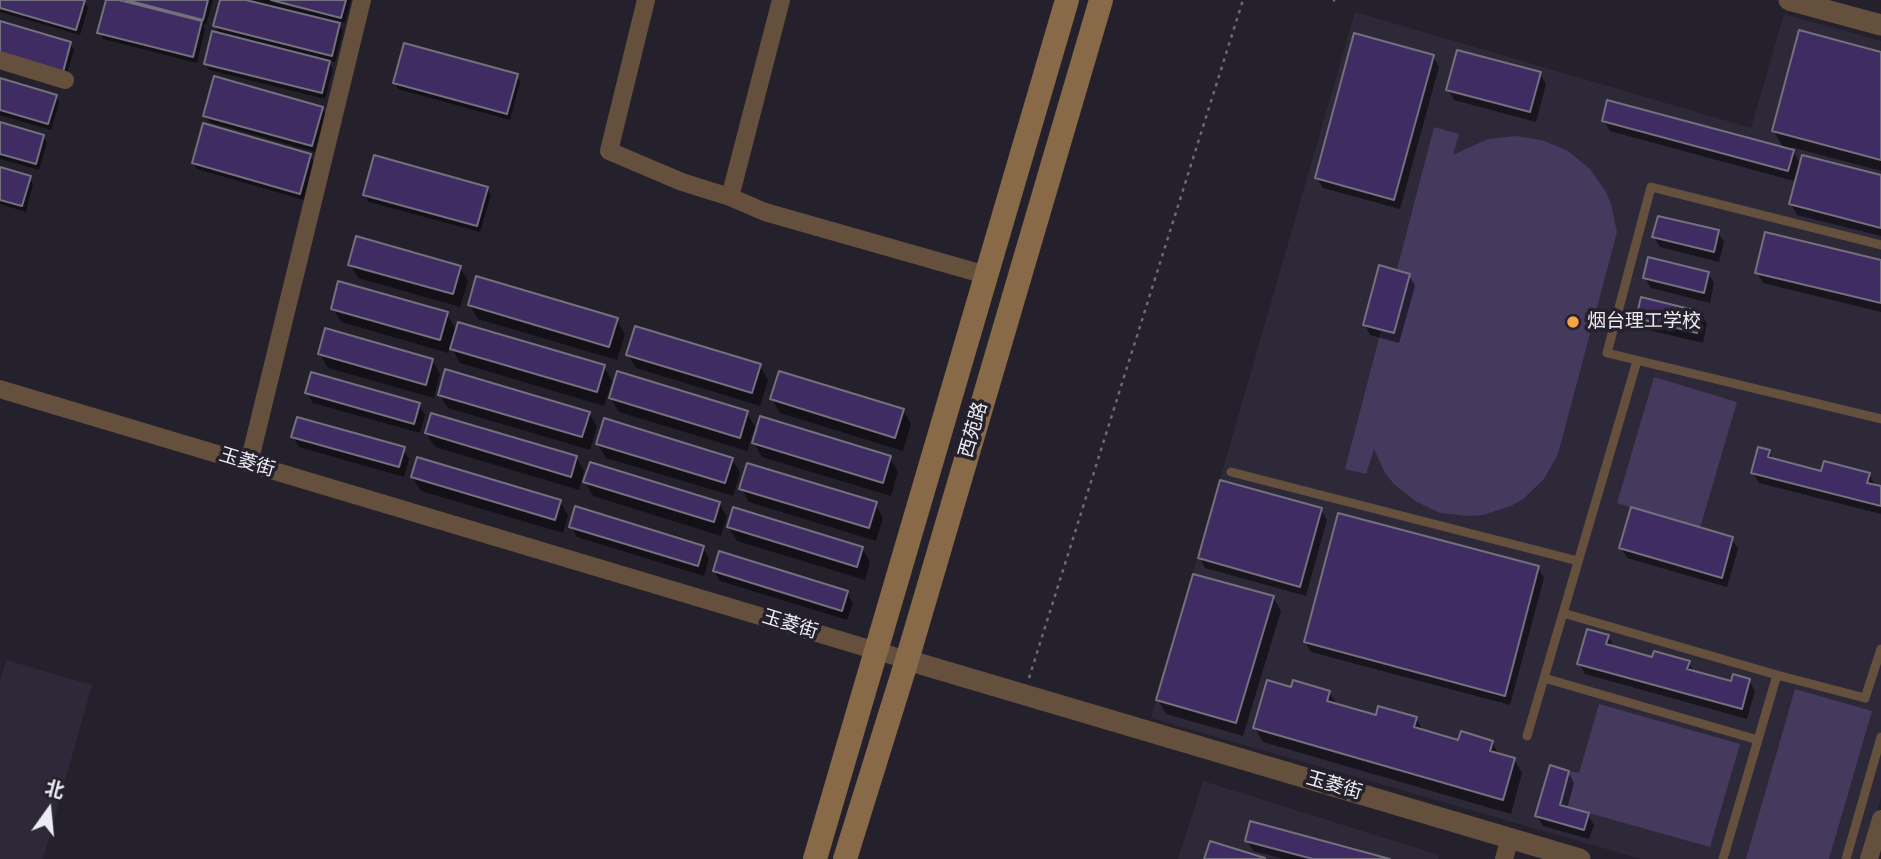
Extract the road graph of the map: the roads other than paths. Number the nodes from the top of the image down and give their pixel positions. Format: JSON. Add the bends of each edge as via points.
{"nodes":[{"id":1,"x":362,"y":0,"type":"edge"},
{"id":2,"x":646,"y":0,"type":"edge"},
{"id":3,"x":781,"y":0,"type":"edge"},
{"id":4,"x":1067,"y":0,"type":"edge"},
{"id":5,"x":1101,"y":0,"type":"edge"},
{"id":6,"x":1788,"y":0,"type":"edge"},
{"id":7,"x":1881,"y":25,"type":"edge"},
{"id":8,"x":0,"y":60,"type":"edge"},
{"id":9,"x":65,"y":80,"type":"dead end"},
{"id":10,"x":730,"y":197,"type":"junction"},
{"id":11,"x":1881,"y":245,"type":"edge"},
{"id":12,"x":986,"y":275,"type":"junction"},
{"id":13,"x":1637,"y":361,"type":"junction"},
{"id":14,"x":0,"y":389,"type":"edge"},
{"id":15,"x":1881,"y":419,"type":"edge"},
{"id":16,"x":248,"y":463,"type":"junction"},
{"id":17,"x":1231,"y":472,"type":"dead end"},
{"id":18,"x":1578,"y":561,"type":"junction"},
{"id":19,"x":1563,"y":613,"type":"junction"},
{"id":20,"x":1881,"y":649,"type":"edge"},
{"id":21,"x":876,"y":651,"type":"junction"},
{"id":22,"x":907,"y":660,"type":"junction"},
{"id":23,"x":1777,"y":675,"type":"junction"},
{"id":24,"x":1544,"y":678,"type":"junction"},
{"id":25,"x":1527,"y":736,"type":"dead end"},
{"id":26,"x":1881,"y":737,"type":"edge"},
{"id":27,"x":1758,"y":740,"type":"junction"},
{"id":28,"x":1881,"y":819,"type":"edge"},
{"id":29,"x":1510,"y":838,"type":"junction"},
{"id":30,"x":815,"y":859,"type":"edge"},
{"id":31,"x":845,"y":859,"type":"edge"},
{"id":32,"x":1504,"y":859,"type":"edge"},
{"id":33,"x":1580,"y":859,"type":"edge"},
{"id":34,"x":1723,"y":859,"type":"edge"},
{"id":35,"x":1846,"y":859,"type":"edge"},
{"id":36,"x":1869,"y":859,"type":"edge"}],
"edges":[{"from":1,"to":16,"type":"street"},
{"from":2,"to":10,"type":"street","via":[[609,151]]},
{"from":3,"to":10,"type":"street"},
{"from":4,"to":12,"type":"main road","name":"西苑路"},
{"from":5,"to":22,"type":"main road","name":"西苑路"},
{"from":6,"to":7,"type":"street"},
{"from":8,"to":9,"type":"street"},
{"from":10,"to":12,"type":"street","via":[[765,212]]},
{"from":11,"to":13,"type":"lane","via":[[1651,187],[1607,353]]},
{"from":12,"to":21,"type":"main road","name":"西苑路"},
{"from":13,"to":15,"type":"lane"},
{"from":13,"to":18,"type":"lane"},
{"from":14,"to":16,"type":"street","name":"玉菱街"},
{"from":16,"to":21,"type":"street","name":"玉菱街"},
{"from":17,"to":18,"type":"lane"},
{"from":18,"to":19,"type":"lane"},
{"from":19,"to":23,"type":"lane"},
{"from":19,"to":24,"type":"lane"},
{"from":20,"to":23,"type":"lane","via":[[1864,698]]},
{"from":21,"to":22,"type":"street","name":"玉菱街"},
{"from":21,"to":30,"type":"main road","name":"西苑路"},
{"from":22,"to":29,"type":"street","name":"玉菱街"},
{"from":22,"to":31,"type":"main road","name":"西苑路"},
{"from":23,"to":27,"type":"lane"},
{"from":24,"to":25,"type":"lane"},
{"from":24,"to":27,"type":"lane"},
{"from":26,"to":35,"type":"lane"},
{"from":27,"to":34,"type":"lane"},
{"from":28,"to":36,"type":"street"},
{"from":29,"to":32,"type":"street"},
{"from":29,"to":33,"type":"street","name":"玉菱街"}]}
